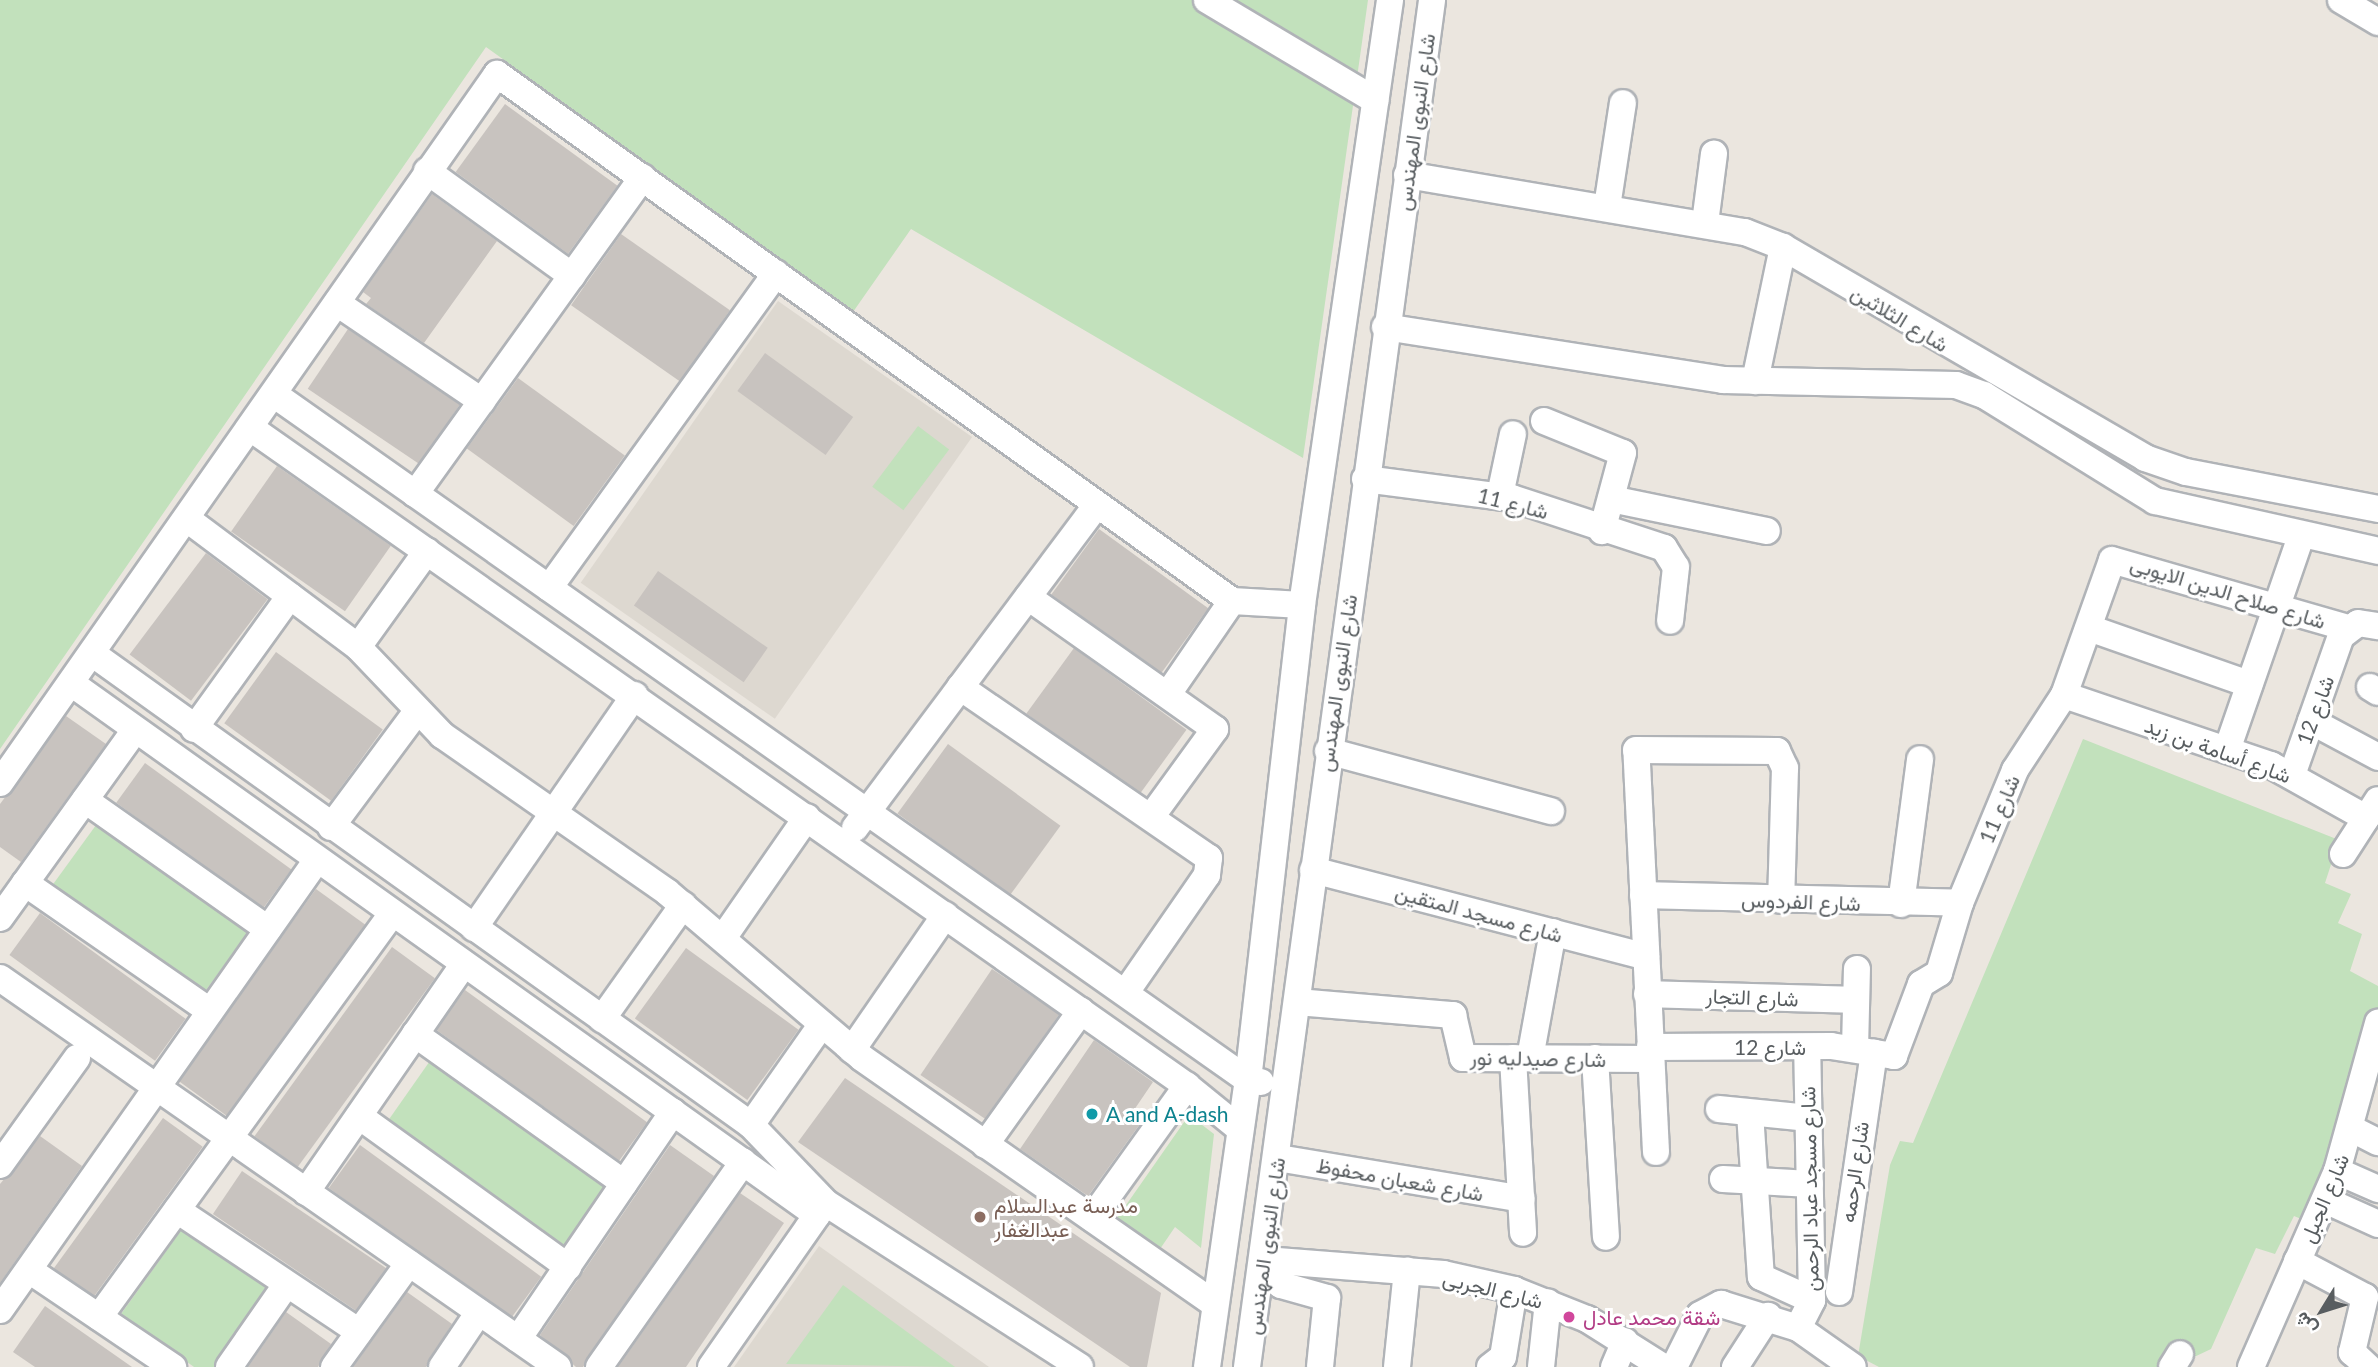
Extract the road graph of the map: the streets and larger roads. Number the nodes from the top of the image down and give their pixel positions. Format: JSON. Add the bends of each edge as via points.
{"nodes":[{"id":1,"x":1208,"y":0,"type":"edge"},
{"id":2,"x":1390,"y":0,"type":"edge"},
{"id":3,"x":1432,"y":0,"type":"edge"},
{"id":4,"x":2341,"y":0,"type":"edge"},
{"id":5,"x":2378,"y":22,"type":"edge"},
{"id":6,"x":1376,"y":100,"type":"junction"},
{"id":7,"x":1623,"y":103,"type":"dead end"},
{"id":8,"x":1714,"y":155,"type":"dead end"},
{"id":9,"x":427,"y":171,"type":"junction"},
{"id":10,"x":1407,"y":176,"type":"junction"},
{"id":11,"x":642,"y":177,"type":"junction"},
{"id":12,"x":1607,"y":207,"type":"junction"},
{"id":13,"x":1705,"y":223,"type":"junction"},
{"id":14,"x":1783,"y":247,"type":"junction"},
{"id":15,"x":776,"y":273,"type":"junction"},
{"id":16,"x":572,"y":276,"type":"junction"},
{"id":17,"x":337,"y":303,"type":"junction"},
{"id":18,"x":1384,"y":335,"type":"junction"},
{"id":19,"x":1343,"y":339,"type":"junction"},
{"id":20,"x":1755,"y":381,"type":"junction"},
{"id":21,"x":1989,"y":385,"type":"junction"},
{"id":22,"x":275,"y":395,"type":"junction"},
{"id":23,"x":482,"y":401,"type":"junction"},
{"id":24,"x":1544,"y":421,"type":"dead end"},
{"id":25,"x":252,"y":429,"type":"junction"},
{"id":26,"x":1513,"y":434,"type":"dead end"},
{"id":27,"x":1365,"y":479,"type":"junction"},
{"id":28,"x":415,"y":494,"type":"junction"},
{"id":29,"x":1500,"y":495,"type":"junction"},
{"id":30,"x":1611,"y":499,"type":"junction"},
{"id":31,"x":1096,"y":506,"type":"junction"},
{"id":32,"x":2378,"y":509,"type":"edge"},
{"id":33,"x":187,"y":519,"type":"junction"},
{"id":34,"x":1602,"y":531,"type":"junction"},
{"id":35,"x":1767,"y":531,"type":"dead end"},
{"id":36,"x":2301,"y":536,"type":"junction"},
{"id":37,"x":427,"y":551,"type":"junction"},
{"id":38,"x":2378,"y":551,"type":"edge"},
{"id":39,"x":2109,"y":564,"type":"joint"},
{"id":40,"x":549,"y":588,"type":"junction"},
{"id":41,"x":290,"y":596,"type":"junction"},
{"id":42,"x":1028,"y":597,"type":"junction"},
{"id":43,"x":1231,"y":601,"type":"junction"},
{"id":44,"x":1302,"y":605,"type":"junction"},
{"id":45,"x":2276,"y":606,"type":"junction"},
{"id":46,"x":1670,"y":621,"type":"dead end"},
{"id":47,"x":2378,"y":626,"type":"edge"},
{"id":48,"x":2089,"y":628,"type":"junction"},
{"id":49,"x":2343,"y":637,"type":"junction"},
{"id":50,"x":358,"y":647,"type":"junction"},
{"id":51,"x":93,"y":654,"type":"junction"},
{"id":52,"x":71,"y":683,"type":"junction"},
{"id":53,"x":2249,"y":684,"type":"junction"},
{"id":54,"x":960,"y":687,"type":"junction"},
{"id":55,"x":1168,"y":694,"type":"junction"},
{"id":56,"x":635,"y":695,"type":"junction"},
{"id":57,"x":2064,"y":695,"type":"junction"},
{"id":58,"x":417,"y":711,"type":"junction"},
{"id":59,"x":2311,"y":721,"type":"junction"},
{"id":60,"x":194,"y":729,"type":"junction"},
{"id":61,"x":135,"y":730,"type":"junction"},
{"id":62,"x":2227,"y":750,"type":"junction"},
{"id":63,"x":1328,"y":751,"type":"junction"},
{"id":64,"x":2378,"y":757,"type":"edge"},
{"id":65,"x":1920,"y":759,"type":"dead end"},
{"id":66,"x":2292,"y":775,"type":"junction"},
{"id":67,"x":0,"y":783,"type":"edge"},
{"id":68,"x":85,"y":800,"type":"junction"},
{"id":69,"x":2372,"y":809,"type":"edge"},
{"id":70,"x":1551,"y":811,"type":"dead end"},
{"id":71,"x":554,"y":813,"type":"junction"},
{"id":72,"x":866,"y":813,"type":"junction"},
{"id":73,"x":807,"y":817,"type":"junction"},
{"id":74,"x":1151,"y":817,"type":"junction"},
{"id":75,"x":331,"y":827,"type":"junction"},
{"id":76,"x":844,"y":843,"type":"junction"},
{"id":77,"x":2343,"y":853,"type":"dead end"},
{"id":78,"x":317,"y":860,"type":"junction"},
{"id":79,"x":1313,"y":870,"type":"junction"},
{"id":80,"x":25,"y":883,"type":"junction"},
{"id":81,"x":1643,"y":895,"type":"junction"},
{"id":82,"x":1781,"y":900,"type":"junction"},
{"id":83,"x":1960,"y":903,"type":"junction"},
{"id":84,"x":1901,"y":904,"type":"junction"},
{"id":85,"x":683,"y":905,"type":"junction"},
{"id":86,"x":392,"y":914,"type":"junction"},
{"id":87,"x":945,"y":915,"type":"junction"},
{"id":88,"x":0,"y":918,"type":"edge"},
{"id":89,"x":474,"y":928,"type":"junction"},
{"id":90,"x":268,"y":929,"type":"junction"},
{"id":91,"x":1553,"y":932,"type":"junction"},
{"id":92,"x":723,"y":938,"type":"junction"},
{"id":93,"x":1646,"y":957,"type":"junction"},
{"id":94,"x":463,"y":965,"type":"junction"},
{"id":95,"x":1857,"y":970,"type":"dead end"},
{"id":96,"x":0,"y":978,"type":"edge"},
{"id":97,"x":1126,"y":992,"type":"junction"},
{"id":98,"x":1647,"y":994,"type":"junction"},
{"id":99,"x":1856,"y":1000,"type":"junction"},
{"id":100,"x":1297,"y":1002,"type":"junction"},
{"id":101,"x":210,"y":1011,"type":"junction"},
{"id":102,"x":1081,"y":1011,"type":"junction"},
{"id":103,"x":602,"y":1019,"type":"junction"},
{"id":104,"x":2378,"y":1023,"type":"edge"},
{"id":105,"x":822,"y":1024,"type":"junction"},
{"id":106,"x":415,"y":1034,"type":"junction"},
{"id":107,"x":1807,"y":1047,"type":"junction"},
{"id":108,"x":852,"y":1051,"type":"junction"},
{"id":109,"x":1651,"y":1053,"type":"junction"},
{"id":110,"x":1878,"y":1053,"type":"junction"},
{"id":111,"x":77,"y":1058,"type":"dead end"},
{"id":112,"x":1521,"y":1058,"type":"junction"},
{"id":113,"x":1595,"y":1058,"type":"junction"},
{"id":114,"x":1248,"y":1080,"type":"junction"},
{"id":115,"x":1287,"y":1085,"type":"junction"},
{"id":116,"x":1187,"y":1086,"type":"junction"},
{"id":117,"x":157,"y":1087,"type":"junction"},
{"id":118,"x":1719,"y":1110,"type":"dead end"},
{"id":119,"x":673,"y":1112,"type":"junction"},
{"id":120,"x":1751,"y":1112,"type":"junction"},
{"id":121,"x":359,"y":1116,"type":"junction"},
{"id":122,"x":1808,"y":1118,"type":"junction"},
{"id":123,"x":751,"y":1125,"type":"junction"},
{"id":124,"x":1240,"y":1129,"type":"junction"},
{"id":125,"x":2352,"y":1129,"type":"junction"},
{"id":126,"x":229,"y":1138,"type":"junction"},
{"id":127,"x":2378,"y":1142,"type":"edge"},
{"id":128,"x":985,"y":1144,"type":"junction"},
{"id":129,"x":1656,"y":1152,"type":"dead end"},
{"id":130,"x":1278,"y":1158,"type":"junction"},
{"id":131,"x":743,"y":1162,"type":"junction"},
{"id":132,"x":0,"y":1165,"type":"edge"},
{"id":133,"x":2337,"y":1171,"type":"junction"},
{"id":134,"x":1723,"y":1179,"type":"dead end"},
{"id":135,"x":1753,"y":1180,"type":"junction"},
{"id":136,"x":624,"y":1183,"type":"junction"},
{"id":137,"x":1810,"y":1184,"type":"junction"},
{"id":138,"x":2378,"y":1189,"type":"edge"},
{"id":139,"x":306,"y":1192,"type":"junction"},
{"id":140,"x":1522,"y":1199,"type":"junction"},
{"id":141,"x":2325,"y":1200,"type":"junction"},
{"id":142,"x":177,"y":1209,"type":"junction"},
{"id":143,"x":821,"y":1209,"type":"junction"},
{"id":144,"x":1092,"y":1218,"type":"junction"},
{"id":145,"x":2378,"y":1224,"type":"edge"},
{"id":146,"x":1523,"y":1233,"type":"dead end"},
{"id":147,"x":1606,"y":1237,"type":"dead end"},
{"id":148,"x":2297,"y":1262,"type":"junction"},
{"id":149,"x":409,"y":1263,"type":"junction"},
{"id":150,"x":568,"y":1266,"type":"junction"},
{"id":151,"x":1264,"y":1266,"type":"junction"},
{"id":152,"x":29,"y":1270,"type":"junction"},
{"id":153,"x":1407,"y":1271,"type":"junction"},
{"id":154,"x":286,"y":1285,"type":"junction"},
{"id":155,"x":1514,"y":1290,"type":"junction"},
{"id":156,"x":1839,"y":1292,"type":"dead end"},
{"id":157,"x":1812,"y":1300,"type":"junction"},
{"id":158,"x":1548,"y":1302,"type":"junction"},
{"id":159,"x":1215,"y":1304,"type":"junction"},
{"id":160,"x":0,"y":1310,"type":"edge"},
{"id":161,"x":479,"y":1312,"type":"junction"},
{"id":162,"x":1768,"y":1316,"type":"junction"},
{"id":163,"x":99,"y":1317,"type":"junction"},
{"id":164,"x":1798,"y":1328,"type":"junction"},
{"id":165,"x":359,"y":1332,"type":"junction"},
{"id":166,"x":518,"y":1339,"type":"junction"},
{"id":167,"x":1625,"y":1341,"type":"junction"},
{"id":168,"x":1850,"y":1363,"type":"edge"},
{"id":169,"x":1743,"y":1364,"type":"edge"},
{"id":170,"x":1663,"y":1366,"type":"edge"},
{"id":171,"x":173,"y":1367,"type":"edge"},
{"id":172,"x":229,"y":1367,"type":"edge"},
{"id":173,"x":334,"y":1367,"type":"edge"},
{"id":174,"x":442,"y":1367,"type":"edge"},
{"id":175,"x":558,"y":1367,"type":"edge"},
{"id":176,"x":599,"y":1367,"type":"edge"},
{"id":177,"x":711,"y":1367,"type":"edge"},
{"id":178,"x":1080,"y":1367,"type":"edge"},
{"id":179,"x":1207,"y":1367,"type":"edge"},
{"id":180,"x":1247,"y":1367,"type":"edge"},
{"id":181,"x":1320,"y":1367,"type":"edge"},
{"id":182,"x":1397,"y":1367,"type":"edge"},
{"id":183,"x":1490,"y":1367,"type":"edge"},
{"id":184,"x":1541,"y":1367,"type":"edge"},
{"id":185,"x":1614,"y":1367,"type":"edge"},
{"id":186,"x":2251,"y":1367,"type":"edge"},
{"id":187,"x":2368,"y":1367,"type":"edge"}],
"edges":[{"from":1,"to":6,"type":"street"},
{"from":2,"to":6,"type":"street","name":"شارع النبوى المهندس"},
{"from":3,"to":10,"type":"street","name":"شارع النبوى المهندس"},
{"from":4,"to":5,"type":"street"},
{"from":6,"to":19,"type":"street","name":"شارع النبوى المهندس"},
{"from":7,"to":12,"type":"street"},
{"from":8,"to":13,"type":"street"},
{"from":9,"to":11,"type":"street","via":[[497,74]]},
{"from":9,"to":16,"type":"street"},
{"from":9,"to":17,"type":"street"},
{"from":10,"to":12,"type":"street","name":"شارع الثلاثين"},
{"from":10,"to":18,"type":"street","name":"شارع النبوى المهندس"},
{"from":11,"to":15,"type":"street"},
{"from":11,"to":16,"type":"street"},
{"from":12,"to":13,"type":"street","name":"شارع الثلاثين"},
{"from":13,"to":14,"type":"street","name":"شارع الثلاثين"},
{"from":14,"to":20,"type":"street"},
{"from":14,"to":21,"type":"street","name":"شارع الثلاثين"},
{"from":15,"to":31,"type":"street"},
{"from":15,"to":40,"type":"street"},
{"from":16,"to":23,"type":"street"},
{"from":17,"to":22,"type":"street"},
{"from":17,"to":23,"type":"street"},
{"from":18,"to":19,"type":"street","name":"شارع الثلاثين"},
{"from":18,"to":20,"type":"street","name":"شارع الثلاثين"},
{"from":18,"to":27,"type":"street","name":"شارع النبوى المهندس"},
{"from":19,"to":44,"type":"street","name":"شارع النبوى المهندس"},
{"from":20,"to":21,"type":"street","name":"شارع الثلاثين","via":[[1926,379]]},
{"from":21,"to":32,"type":"street","name":"شارع الثلاثين","via":[[2165,466]]},
{"from":21,"to":36,"type":"street","name":"شارع الثلاثين","via":[[2145,497],[2196,515]]},
{"from":22,"to":25,"type":"street"},
{"from":22,"to":28,"type":"street"},
{"from":23,"to":28,"type":"street"},
{"from":24,"to":30,"type":"street","via":[[1620,448],[1623,459]]},
{"from":25,"to":33,"type":"street"},
{"from":25,"to":37,"type":"street"},
{"from":26,"to":29,"type":"street"},
{"from":27,"to":29,"type":"street","name":"شارع 11"},
{"from":27,"to":63,"type":"street","name":"شارع النبوى المهندس"},
{"from":28,"to":40,"type":"street"},
{"from":29,"to":34,"type":"street","name":"شارع 11"},
{"from":30,"to":34,"type":"street"},
{"from":30,"to":35,"type":"street"},
{"from":31,"to":42,"type":"street"},
{"from":31,"to":43,"type":"street"},
{"from":33,"to":41,"type":"street"},
{"from":33,"to":51,"type":"street"},
{"from":34,"to":46,"type":"street","name":"شارع 11","via":[[1670,553],[1676,567]]},
{"from":36,"to":38,"type":"street","name":"شارع الثلاثين"},
{"from":36,"to":45,"type":"street"},
{"from":37,"to":50,"type":"street"},
{"from":37,"to":56,"type":"street"},
{"from":39,"to":45,"type":"street","name":"شارع صلاح الدين الايوبى","via":[[2119,559]]},
{"from":39,"to":48,"type":"street","name":"شارع 11"},
{"from":40,"to":72,"type":"street"},
{"from":41,"to":50,"type":"street"},
{"from":41,"to":60,"type":"street"},
{"from":42,"to":54,"type":"street"},
{"from":42,"to":55,"type":"street"},
{"from":43,"to":44,"type":"street"},
{"from":43,"to":55,"type":"street"},
{"from":44,"to":114,"type":"street","name":"شارع النبوى المهندس"},
{"from":45,"to":49,"type":"street","name":"شارع صلاح الدين الايوبى"},
{"from":45,"to":53,"type":"street"},
{"from":47,"to":49,"type":"street"},
{"from":48,"to":53,"type":"street"},
{"from":48,"to":57,"type":"street","name":"شارع 11"},
{"from":49,"to":59,"type":"street","name":"شارع 12"},
{"from":50,"to":58,"type":"street"},
{"from":51,"to":52,"type":"street"},
{"from":51,"to":60,"type":"street"},
{"from":52,"to":61,"type":"street"},
{"from":52,"to":67,"type":"street"},
{"from":53,"to":62,"type":"street"},
{"from":54,"to":72,"type":"street"},
{"from":54,"to":74,"type":"street"},
{"from":55,"to":74,"type":"street","via":[[1215,732]]},
{"from":56,"to":71,"type":"street"},
{"from":56,"to":73,"type":"street"},
{"from":57,"to":62,"type":"street","name":"شارع أسامة بن زيد"},
{"from":57,"to":83,"type":"street","name":"شارع 11","via":[[2015,770]]},
{"from":58,"to":71,"type":"street"},
{"from":58,"to":75,"type":"street"},
{"from":59,"to":64,"type":"street"},
{"from":59,"to":66,"type":"street","name":"شارع 12"},
{"from":60,"to":75,"type":"street"},
{"from":61,"to":68,"type":"street"},
{"from":61,"to":78,"type":"street"},
{"from":62,"to":66,"type":"street","name":"شارع أسامة بن زيد"},
{"from":63,"to":70,"type":"street"},
{"from":63,"to":79,"type":"street","name":"شارع النبوى المهندس"},
{"from":65,"to":84,"type":"street"},
{"from":66,"to":69,"type":"street","name":"شارع أسامة بن زيد"},
{"from":68,"to":80,"type":"street"},
{"from":68,"to":90,"type":"street"},
{"from":69,"to":77,"type":"street"},
{"from":71,"to":85,"type":"street"},
{"from":71,"to":89,"type":"street"},
{"from":72,"to":76,"type":"street"},
{"from":72,"to":97,"type":"street"},
{"from":73,"to":76,"type":"street"},
{"from":73,"to":92,"type":"street"},
{"from":74,"to":97,"type":"street","via":[[1203,852],[1211,867]]},
{"from":75,"to":89,"type":"street"},
{"from":76,"to":87,"type":"street"},
{"from":78,"to":86,"type":"street"},
{"from":78,"to":90,"type":"street"},
{"from":79,"to":91,"type":"street","name":"شارع مسجد المتقين"},
{"from":79,"to":100,"type":"street","name":"شارع النبوى المهندس"},
{"from":80,"to":88,"type":"street"},
{"from":80,"to":101,"type":"street"},
{"from":81,"to":82,"type":"street","name":"شارع الفردوس"},
{"from":81,"to":82,"type":"street","via":[[1636,750],[1767,750],[1784,758]]},
{"from":81,"to":93,"type":"street"},
{"from":82,"to":84,"type":"street","name":"شارع الفردوس"},
{"from":83,"to":84,"type":"street","name":"شارع الفردوس"},
{"from":83,"to":110,"type":"street","name":"شارع 11","via":[[1941,969],[1921,984]]},
{"from":85,"to":92,"type":"street"},
{"from":85,"to":103,"type":"street"},
{"from":86,"to":94,"type":"street"},
{"from":86,"to":126,"type":"street"},
{"from":87,"to":102,"type":"street"},
{"from":87,"to":108,"type":"street"},
{"from":89,"to":103,"type":"street"},
{"from":90,"to":101,"type":"street"},
{"from":91,"to":93,"type":"street","name":"شارع مسجد المتقين"},
{"from":91,"to":112,"type":"street"},
{"from":92,"to":105,"type":"street"},
{"from":93,"to":98,"type":"street"},
{"from":94,"to":106,"type":"street"},
{"from":94,"to":119,"type":"street"},
{"from":95,"to":99,"type":"street"},
{"from":96,"to":117,"type":"street"},
{"from":97,"to":114,"type":"street"},
{"from":98,"to":99,"type":"street","name":"شارع التجار"},
{"from":98,"to":109,"type":"street"},
{"from":99,"to":110,"type":"street"},
{"from":100,"to":112,"type":"street","name":"شارع صيدليه نور","via":[[1453,1015],[1460,1057]]},
{"from":100,"to":115,"type":"street","name":"شارع النبوى المهندس"},
{"from":101,"to":117,"type":"street"},
{"from":102,"to":116,"type":"street"},
{"from":102,"to":128,"type":"street"},
{"from":103,"to":123,"type":"street"},
{"from":104,"to":125,"type":"street","name":"شارع الجبل"},
{"from":105,"to":108,"type":"street"},
{"from":105,"to":123,"type":"street"},
{"from":106,"to":121,"type":"street"},
{"from":106,"to":136,"type":"street"},
{"from":107,"to":109,"type":"street","name":"شارع 12"},
{"from":107,"to":110,"type":"street","name":"شارع 12"},
{"from":107,"to":122,"type":"street","name":"شارع مسجد عباد الرحمن"},
{"from":108,"to":128,"type":"street"},
{"from":109,"to":113,"type":"street","name":"شارع صيدليه نور"},
{"from":109,"to":129,"type":"street"},
{"from":110,"to":156,"type":"street","name":"شارع الرحمه"},
{"from":111,"to":132,"type":"street"},
{"from":112,"to":113,"type":"street","name":"شارع صيدليه نور"},
{"from":112,"to":140,"type":"street"},
{"from":113,"to":147,"type":"street"},
{"from":114,"to":115,"type":"street"},
{"from":114,"to":124,"type":"street","name":"شارع النبوى المهندس"},
{"from":115,"to":130,"type":"street","name":"شارع النبوى المهندس"},
{"from":116,"to":124,"type":"street"},
{"from":116,"to":144,"type":"street"},
{"from":117,"to":126,"type":"street"},
{"from":117,"to":152,"type":"street"},
{"from":118,"to":120,"type":"street"},
{"from":119,"to":131,"type":"street"},
{"from":119,"to":136,"type":"street"},
{"from":120,"to":122,"type":"street"},
{"from":120,"to":135,"type":"street"},
{"from":121,"to":139,"type":"street"},
{"from":121,"to":150,"type":"street"},
{"from":122,"to":137,"type":"street","name":"شارع مسجد عباد الرحمن"},
{"from":123,"to":143,"type":"street"},
{"from":124,"to":159,"type":"street","name":"شارع النبوى المهندس"},
{"from":125,"to":127,"type":"street"},
{"from":125,"to":133,"type":"street","name":"شارع الجبل"},
{"from":126,"to":139,"type":"street"},
{"from":126,"to":142,"type":"street"},
{"from":128,"to":144,"type":"street"},
{"from":130,"to":140,"type":"street","name":"شارع شعبان محفوظ"},
{"from":130,"to":151,"type":"street","name":"شارع النبوى المهندس"},
{"from":131,"to":143,"type":"street"},
{"from":131,"to":176,"type":"street"},
{"from":133,"to":138,"type":"street"},
{"from":133,"to":141,"type":"street","name":"شارع الجبل"},
{"from":134,"to":135,"type":"street"},
{"from":135,"to":137,"type":"street"},
{"from":135,"to":157,"type":"street","via":[[1761,1277]]},
{"from":136,"to":150,"type":"street"},
{"from":137,"to":157,"type":"street","name":"شارع مسجد عباد الرحمن"},
{"from":139,"to":149,"type":"street"},
{"from":140,"to":146,"type":"street"},
{"from":141,"to":145,"type":"street"},
{"from":141,"to":148,"type":"street","name":"شارع الجبل"},
{"from":142,"to":154,"type":"street"},
{"from":142,"to":163,"type":"street"},
{"from":143,"to":177,"type":"street"},
{"from":143,"to":178,"type":"street"},
{"from":144,"to":159,"type":"street"},
{"from":148,"to":186,"type":"street","name":"شارع الجبل"},
{"from":148,"to":187,"type":"street","via":[[2365,1297],[2352,1352]]},
{"from":149,"to":161,"type":"street"},
{"from":149,"to":165,"type":"street"},
{"from":150,"to":166,"type":"street"},
{"from":151,"to":153,"type":"street","name":"شارع الجربى"},
{"from":151,"to":180,"type":"street","name":"شارع النبوى المهندس"},
{"from":151,"to":181,"type":"street","via":[[1281,1285],[1327,1298]]},
{"from":152,"to":160,"type":"street"},
{"from":152,"to":163,"type":"street"},
{"from":153,"to":155,"type":"street","name":"شارع الجربى"},
{"from":153,"to":182,"type":"street"},
{"from":154,"to":165,"type":"street"},
{"from":154,"to":172,"type":"street"},
{"from":155,"to":158,"type":"street","name":"شارع الجربى"},
{"from":155,"to":183,"type":"street","via":[[1503,1357]]},
{"from":157,"to":164,"type":"street","name":"شارع مسجد عباد الرحمن"},
{"from":158,"to":167,"type":"street","name":"شارع الجربى"},
{"from":158,"to":184,"type":"street"},
{"from":159,"to":179,"type":"street","name":"شارع النبوى المهندس"},
{"from":161,"to":166,"type":"street"},
{"from":161,"to":174,"type":"street"},
{"from":162,"to":164,"type":"street"},
{"from":162,"to":169,"type":"street"},
{"from":162,"to":170,"type":"street","via":[[1713,1305]]},
{"from":163,"to":171,"type":"street"},
{"from":164,"to":168,"type":"street"},
{"from":165,"to":173,"type":"street"},
{"from":166,"to":175,"type":"street"},
{"from":167,"to":170,"type":"street","name":"شارع الجربى"},
{"from":167,"to":185,"type":"street"}]}
